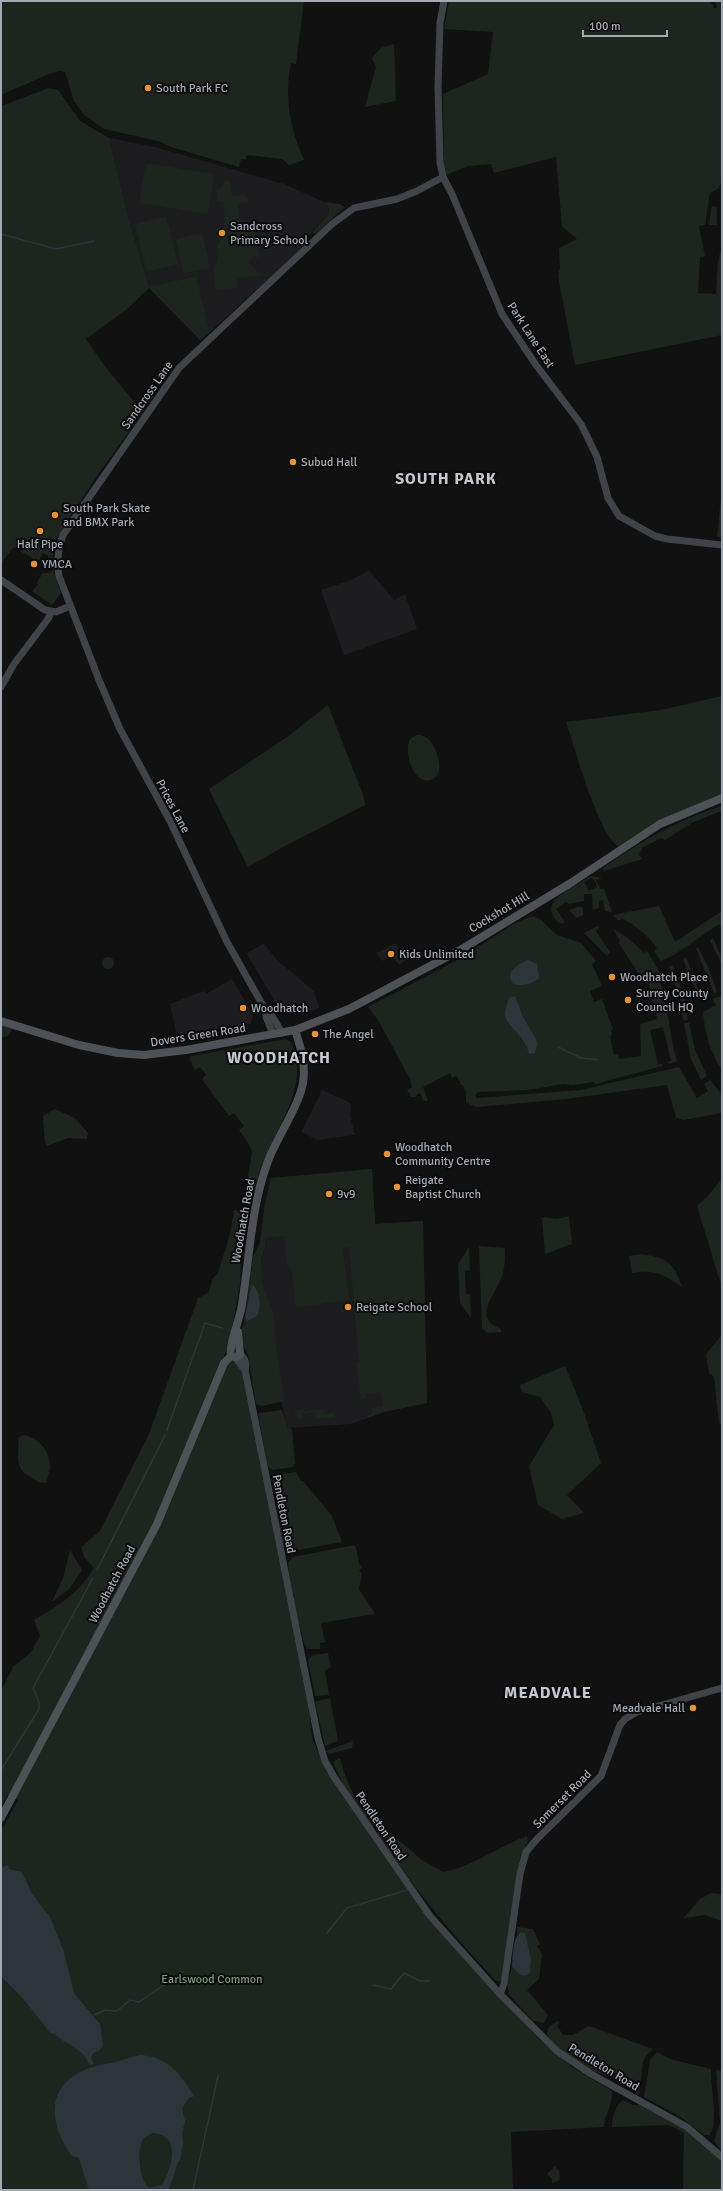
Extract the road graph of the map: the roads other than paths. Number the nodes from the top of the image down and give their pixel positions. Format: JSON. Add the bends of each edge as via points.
{"nodes":[{"id":1,"x":444,"y":1,"type":"edge"},
{"id":2,"x":443,"y":177,"type":"junction"},
{"id":3,"x":722,"y":545,"type":"edge"},
{"id":4,"x":1,"y":580,"type":"edge"},
{"id":5,"x":70,"y":606,"type":"junction"},
{"id":6,"x":51,"y":612,"type":"junction"},
{"id":7,"x":1,"y":688,"type":"edge"},
{"id":8,"x":722,"y":798,"type":"edge"},
{"id":9,"x":266,"y":1011,"type":"junction"},
{"id":10,"x":1,"y":1021,"type":"edge"},
{"id":11,"x":295,"y":1030,"type":"junction"},
{"id":12,"x":282,"y":1033,"type":"junction"},
{"id":13,"x":273,"y":1034,"type":"junction"},
{"id":14,"x":235,"y":1352,"type":"junction"},
{"id":15,"x":722,"y":1688,"type":"edge"},
{"id":16,"x":1,"y":1818,"type":"edge"},
{"id":17,"x":500,"y":1994,"type":"junction"},
{"id":18,"x":722,"y":2157,"type":"edge"}],
"edges":[{"from":1,"to":2,"type":"street","name":"Park Lane East","via":[[440,23],[438,105]]},
{"from":2,"to":3,"type":"street","name":"Park Lane East","via":[[502,314],[536,365],[581,424],[597,457],[608,498],[619,516],[655,536]]},
{"from":2,"to":5,"type":"street","name":"Sandcross Lane","via":[[397,199],[354,208],[332,224],[179,368],[63,535],[58,552],[58,569]]},
{"from":4,"to":6,"type":"street"},
{"from":5,"to":6,"type":"street"},
{"from":5,"to":9,"type":"street","name":"Prices Lane","via":[[120,729],[170,821],[227,942]]},
{"from":6,"to":7,"type":"street","via":[[14,664]]},
{"from":8,"to":11,"type":"main road","name":"Cockshot Hill","via":[[660,824],[569,884],[462,949],[349,1010]]},
{"from":9,"to":12,"type":"street","name":"Prices Lane","via":[[271,1014]]},
{"from":9,"to":13,"type":"street","name":"Prices Lane"},
{"from":10,"to":13,"type":"main road","name":"Dovers Green Road","via":[[79,1045],[144,1055]]},
{"from":11,"to":12,"type":"main road","name":"Cockshot Hill"},
{"from":11,"to":14,"type":"main road","name":"Woodhatch Road","via":[[304,1064],[302,1086],[262,1178],[253,1221]]},
{"from":12,"to":13,"type":"main road","name":"Dovers Green Road"},
{"from":14,"to":16,"type":"main road","name":"Woodhatch Road","via":[[224,1363],[157,1524]]},
{"from":14,"to":17,"type":"street","name":"Pendleton Road","via":[[245,1360],[315,1726],[325,1760],[418,1901]]},
{"from":15,"to":17,"type":"street","name":"Somerset Road","via":[[637,1712],[625,1719],[618,1730],[601,1776],[532,1844],[522,1864],[504,1984]]},
{"from":17,"to":18,"type":"street","name":"Pendleton Road","via":[[557,2051],[573,2063],[687,2126]]}]}
